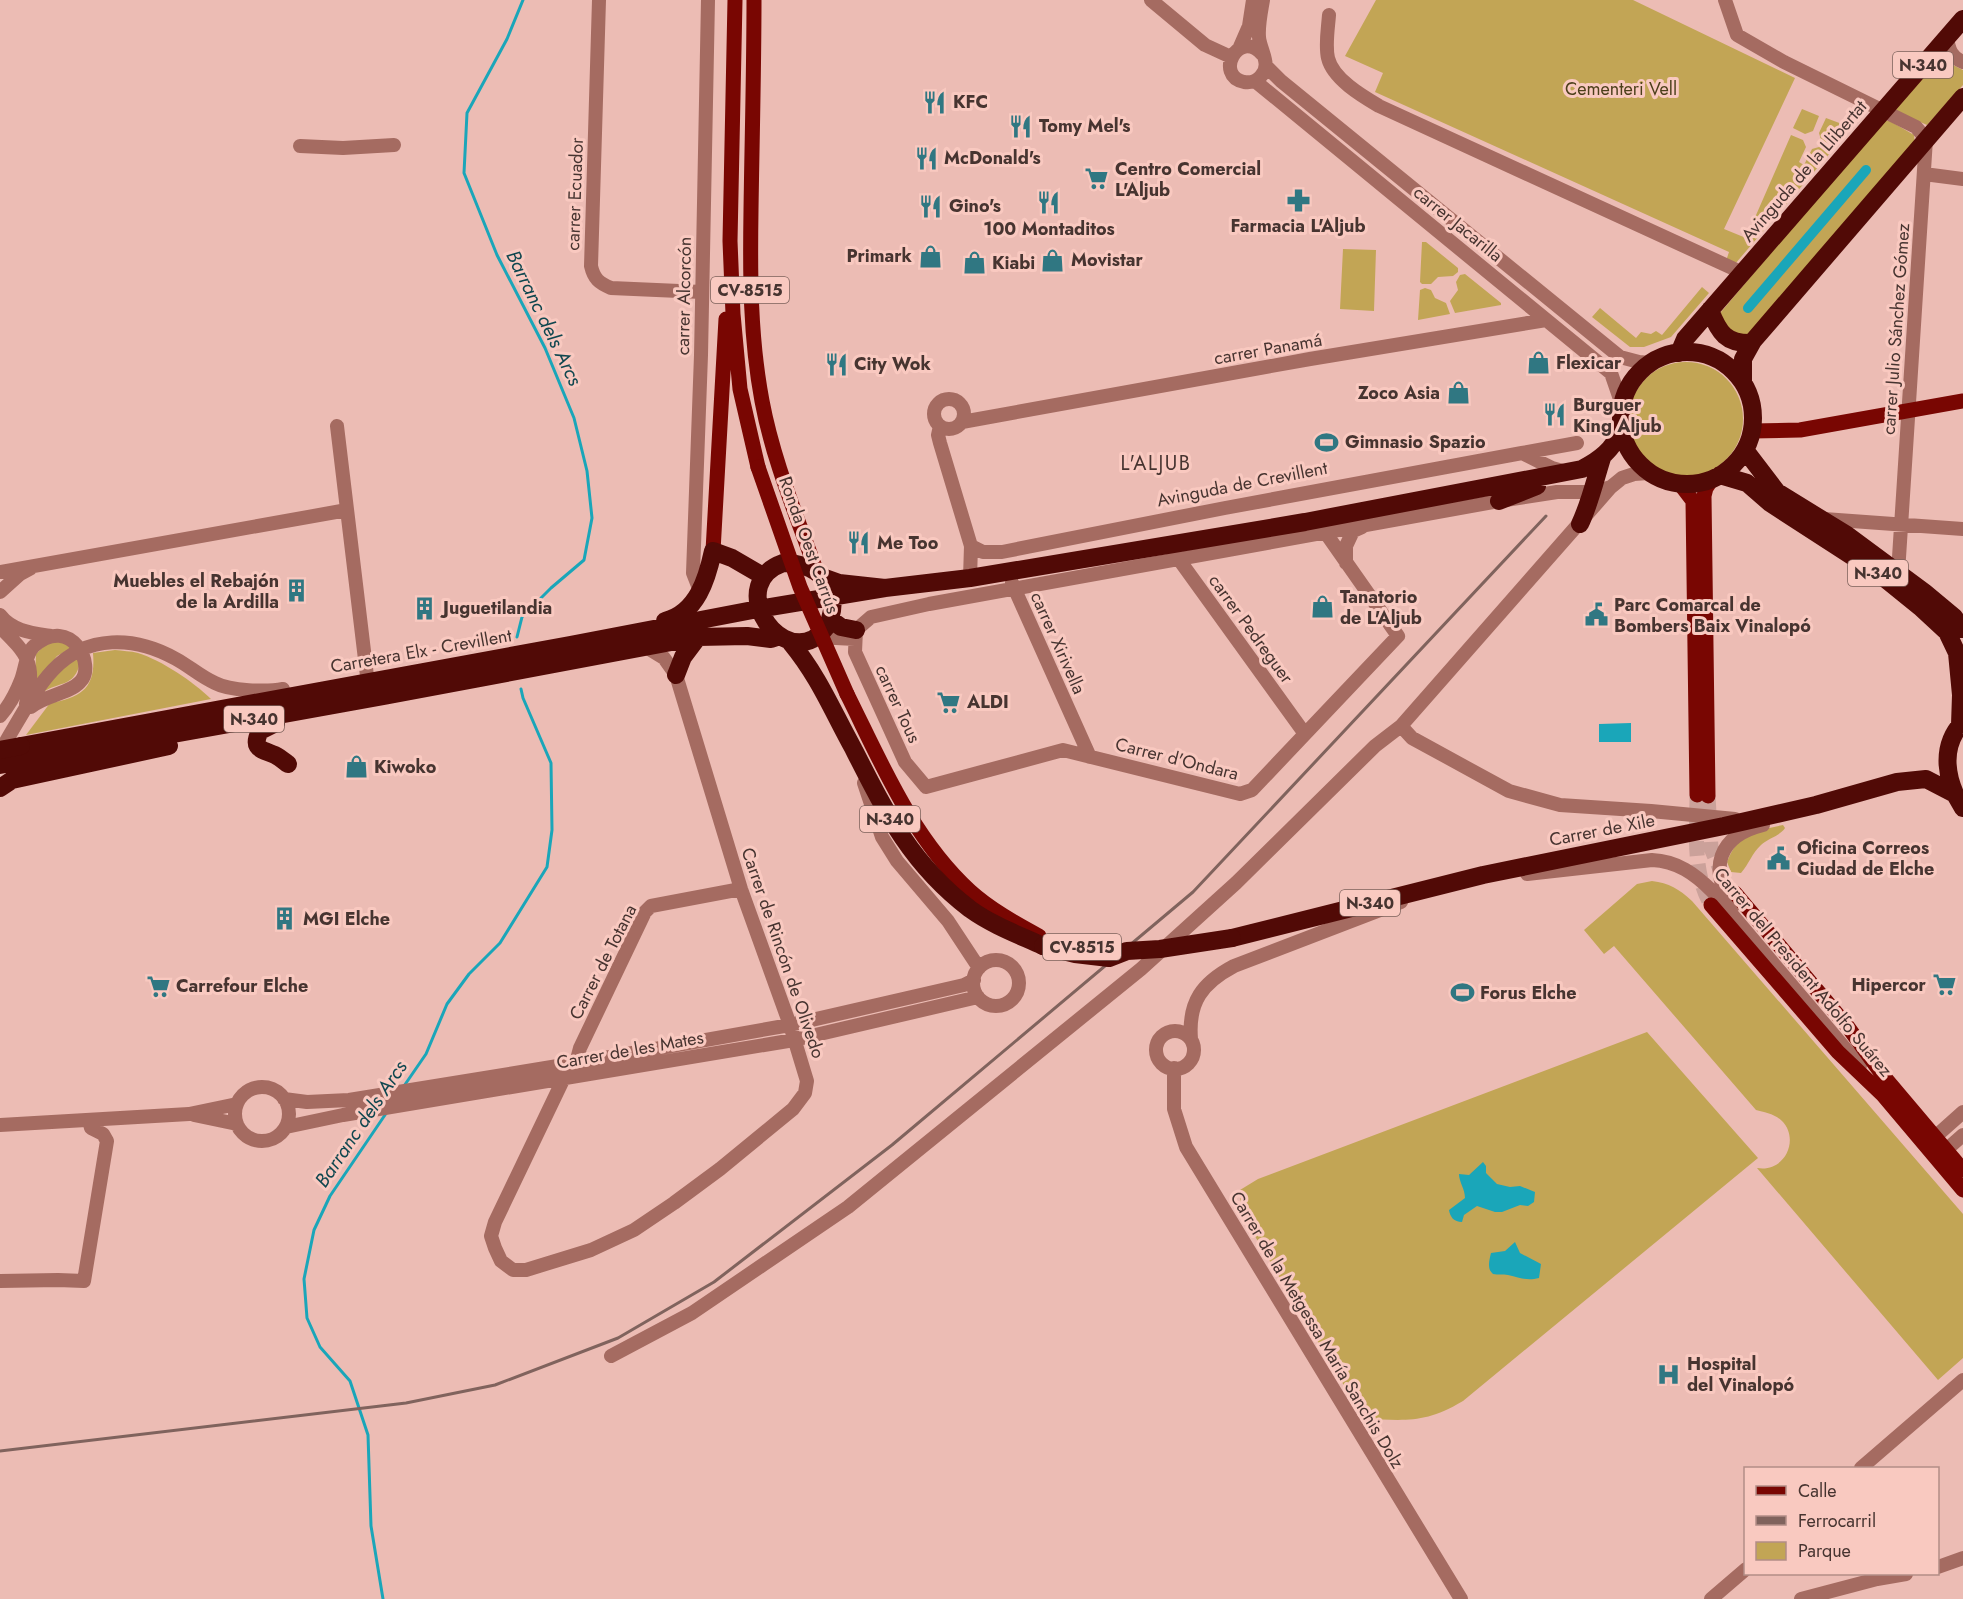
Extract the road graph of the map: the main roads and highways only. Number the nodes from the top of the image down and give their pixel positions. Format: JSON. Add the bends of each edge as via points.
{"nodes":[{"id":1,"x":735,"y":0,"type":"edge"},
{"id":2,"x":754,"y":0,"type":"edge"},
{"id":3,"x":1963,"y":19,"type":"edge"},
{"id":4,"x":1963,"y":98,"type":"edge"},
{"id":5,"x":730,"y":241,"type":"junction"},
{"id":6,"x":1710,"y":310,"type":"junction"},
{"id":7,"x":1752,"y":343,"type":"junction"},
{"id":8,"x":1679,"y":352,"type":"junction"},
{"id":9,"x":1743,"y":383,"type":"junction"},
{"id":10,"x":1963,"y":400,"type":"edge"},
{"id":11,"x":1621,"y":430,"type":"junction"},
{"id":12,"x":1752,"y":431,"type":"junction"},
{"id":13,"x":1745,"y":450,"type":"junction"},
{"id":14,"x":1602,"y":458,"type":"junction"},
{"id":15,"x":1561,"y":473,"type":"junction"},
{"id":16,"x":1716,"y":477,"type":"junction"},
{"id":17,"x":1680,"y":484,"type":"junction"},
{"id":18,"x":1499,"y":501,"type":"road end"},
{"id":19,"x":1580,"y":524,"type":"road end"},
{"id":20,"x":713,"y":551,"type":"junction"},
{"id":21,"x":821,"y":574,"type":"junction"},
{"id":22,"x":763,"y":576,"type":"junction"},
{"id":23,"x":885,"y":588,"type":"junction"},
{"id":24,"x":831,"y":597,"type":"junction"},
{"id":25,"x":758,"y":609,"type":"junction"},
{"id":26,"x":830,"y":619,"type":"junction"},
{"id":27,"x":1963,"y":629,"type":"edge"},
{"id":28,"x":856,"y":634,"type":"road end"},
{"id":29,"x":609,"y":637,"type":"junction"},
{"id":30,"x":698,"y":637,"type":"junction"},
{"id":31,"x":785,"y":639,"type":"junction"},
{"id":32,"x":571,"y":653,"type":"junction"},
{"id":33,"x":489,"y":668,"type":"junction"},
{"id":34,"x":676,"y":675,"type":"road end"},
{"id":35,"x":380,"y":697,"type":"junction"},
{"id":36,"x":276,"y":723,"type":"junction"},
{"id":37,"x":1961,"y":724,"type":"edge"},
{"id":38,"x":0,"y":750,"type":"edge"},
{"id":39,"x":20,"y":754,"type":"junction"},
{"id":40,"x":288,"y":764,"type":"dead end"},
{"id":41,"x":0,"y":765,"type":"edge"},
{"id":42,"x":0,"y":788,"type":"edge"},
{"id":43,"x":1958,"y":801,"type":"edge"},
{"id":44,"x":1735,"y":894,"type":"dead end"},
{"id":45,"x":1711,"y":905,"type":"tunnel mouth"},
{"id":46,"x":1257,"y":932,"type":"joint"},
{"id":47,"x":1041,"y":941,"type":"junction"},
{"id":48,"x":1963,"y":1170,"type":"edge"},
{"id":49,"x":1963,"y":1190,"type":"edge"}],
"edges":[{"from":1,"to":5,"type":"main road","name":"Ronda Oest Carrús","number":"CV-8515"},
{"from":2,"to":21,"type":"main road","name":"Ronda Oest Carrús","number":"CV-8515","via":[[751,321],[771,439],[783,481]]},
{"from":3,"to":6,"type":"highway","name":"Avinguda de la Llibertat","number":"N-340"},
{"from":4,"to":7,"type":"highway","number":"N-340"},
{"from":5,"to":20,"type":"main road"},
{"from":5,"to":47,"type":"main road","name":"Ronda Oest Carrús","number":"CV-8515","bridge":true,"via":[[740,389],[758,467],[800,586],[847,693],[914,823],[941,860],[970,891]]},
{"from":6,"to":7,"type":"highway","via":[[1721,334],[1729,340]]},
{"from":6,"to":8,"type":"highway","name":"Avinguda de la Llibertat","number":"N-340"},
{"from":7,"to":9,"type":"highway","number":"N-340","via":[[1743,359]]},
{"from":8,"to":9,"type":"highway","number":"N-340","via":[[1706,355],[1721,362]]},
{"from":8,"to":11,"type":"highway","number":"N-340","via":[[1650,363],[1638,373],[1622,405]]},
{"from":9,"to":12,"type":"highway","number":"N-340","via":[[1753,414]]},
{"from":10,"to":12,"type":"main road","via":[[1800,430]]},
{"from":11,"to":14,"type":"highway"},
{"from":11,"to":17,"type":"highway","number":"N-340","via":[[1632,456],[1649,473]]},
{"from":12,"to":13,"type":"highway","number":"N-340"},
{"from":13,"to":16,"type":"highway","number":"N-340"},
{"from":13,"to":27,"type":"highway","number":"N-340","via":[[1777,492],[1898,573],[1954,617]]},
{"from":14,"to":15,"type":"highway","number":"N-340","via":[[1582,469]]},
{"from":14,"to":19,"type":"highway"},
{"from":15,"to":18,"type":"highway"},
{"from":15,"to":23,"type":"highway","number":"N-340","via":[[1174,551]]},
{"from":16,"to":17,"type":"highway","number":"N-340","via":[[1696,484]]},
{"from":16,"to":17,"type":"main road","via":[[1704,496],[1702,796],[1693,501]]},
{"from":16,"to":37,"type":"highway","number":"N-340","via":[[1747,483],[1770,503],[1878,573],[1947,632],[1957,653]]},
{"from":20,"to":22,"type":"highway"},
{"from":20,"to":29,"type":"highway","via":[[708,577],[693,603],[676,618]]},
{"from":21,"to":22,"type":"highway","via":[[798,563],[783,563],[771,567]]},
{"from":21,"to":23,"type":"highway","number":"N-340","via":[[839,583]]},
{"from":21,"to":24,"type":"highway"},
{"from":22,"to":25,"type":"highway"},
{"from":23,"to":24,"type":"highway","name":"Carretera Elx - Crevillent","number":"N-340"},
{"from":24,"to":25,"type":"highway","name":"Carretera Elx - Crevillent","number":"N-340"},
{"from":24,"to":26,"type":"highway"},
{"from":25,"to":29,"type":"highway","name":"Carretera Elx - Crevillent","number":"N-340"},
{"from":25,"to":31,"type":"highway","name":"Ronda Oest Carrús"},
{"from":26,"to":28,"type":"highway"},
{"from":26,"to":31,"type":"highway","name":"Carretera Elx - Crevillent","via":[[817,637],[807,642]]},
{"from":29,"to":32,"type":"highway","name":"Carretera Elx - Crevillent","number":"N-340"},
{"from":30,"to":31,"type":"highway","name":"Carretera Elx - Crevillent","number":"N-340"},
{"from":30,"to":32,"type":"highway","name":"Carretera Elx - Crevillent","number":"N-340","via":[[646,647]]},
{"from":30,"to":34,"type":"highway"},
{"from":31,"to":47,"type":"highway","name":"Ronda Oest Carrús","number":"N-340","via":[[819,681],[889,818],[933,877],[971,910],[1009,931]]},
{"from":32,"to":33,"type":"highway","name":"Carretera Elx - Crevillent","number":"N-340"},
{"from":33,"to":35,"type":"highway","name":"Carretera Elx - Crevillent","number":"N-340"},
{"from":33,"to":39,"type":"highway","name":"Carretera Elx - Crevillent","number":"N-340","via":[[457,666]]},
{"from":35,"to":36,"type":"highway","via":[[369,703]]},
{"from":35,"to":39,"type":"highway","name":"Carretera Elx - Crevillent","number":"N-340"},
{"from":36,"to":40,"type":"highway","via":[[260,731],[256,741],[265,753]]},
{"from":36,"to":42,"type":"highway","via":[[12,780]]},
{"from":37,"to":43,"type":"highway","number":"N-340","via":[[1947,758],[1948,776]]},
{"from":38,"to":39,"type":"highway","name":"Carretera Elx - Crevillent","number":"N-340","bridge":true},
{"from":39,"to":41,"type":"highway","name":"Carretera Elx - Crevillent","number":"N-340"},
{"from":43,"to":46,"type":"highway","name":"Carrer de Xile","number":"N-340","via":[[1926,779],[1905,781],[1747,820],[1483,875]]},
{"from":44,"to":48,"type":"main road","name":"Carrer del President Adolfo Suárez"},
{"from":45,"to":49,"type":"main road","name":"Carrer del President Adolfo Suárez"},
{"from":46,"to":47,"type":"highway","name":"Ronda Oest Carrús","number":"N-340","bridge":true,"via":[[1160,950],[1127,951],[1109,958],[1075,954]]}]}
